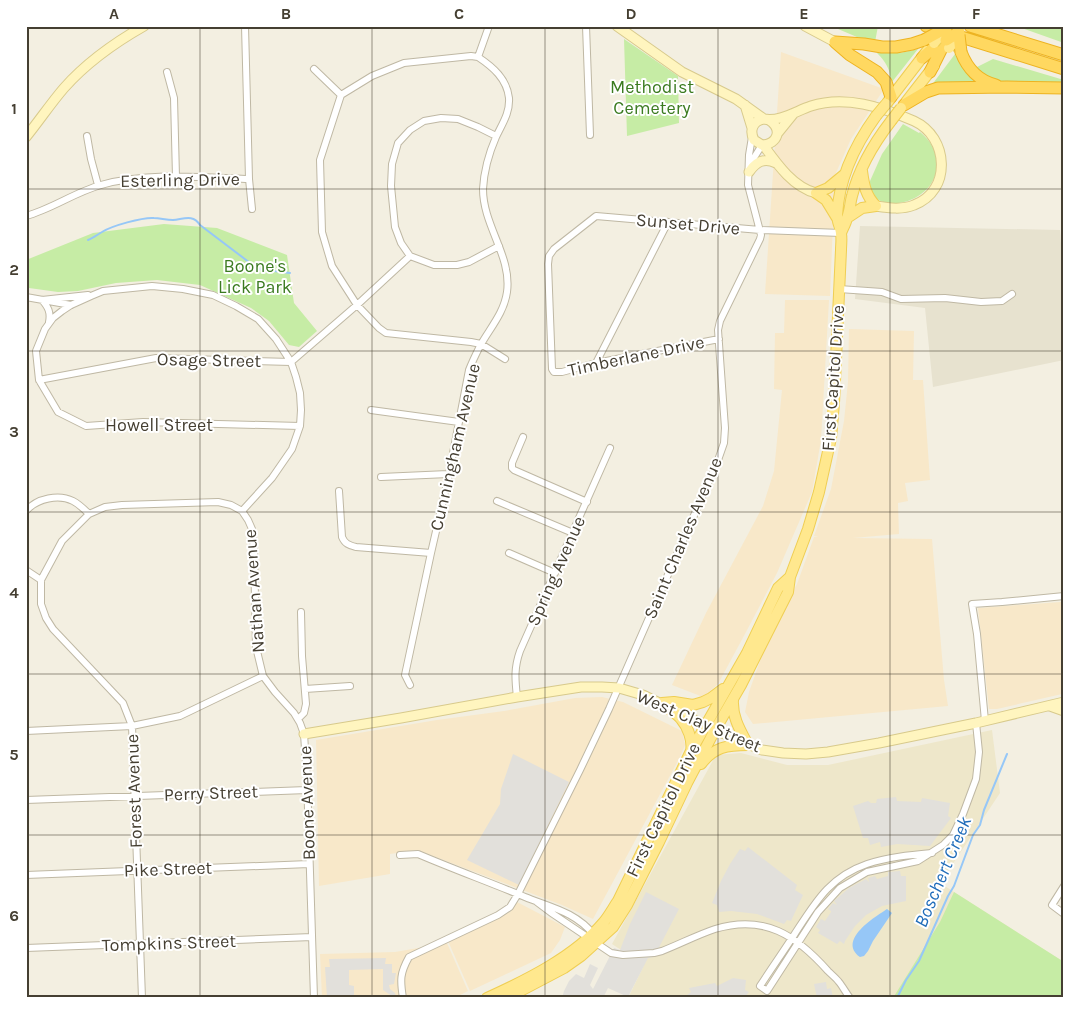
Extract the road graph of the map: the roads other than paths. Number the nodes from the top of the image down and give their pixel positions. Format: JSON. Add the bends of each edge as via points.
{"nodes":[{"id":1,"x":144,"y":26,"type":"edge"},
{"id":2,"x":245,"y":26,"type":"edge"},
{"id":3,"x":489,"y":26,"type":"edge"},
{"id":4,"x":586,"y":26,"type":"edge"},
{"id":5,"x":617,"y":26,"type":"edge"},
{"id":6,"x":805,"y":26,"type":"edge"},
{"id":7,"x":926,"y":26,"type":"edge"},
{"id":8,"x":951,"y":34,"type":"edge"},
{"id":9,"x":835,"y":42,"type":"junction"},
{"id":10,"x":1064,"y":55,"type":"edge"},
{"id":11,"x":478,"y":57,"type":"junction"},
{"id":12,"x":922,"y":58,"type":"joint"},
{"id":13,"x":314,"y":69,"type":"dead end"},
{"id":14,"x":1064,"y":69,"type":"edge"},
{"id":15,"x":167,"y":72,"type":"dead end"},
{"id":16,"x":930,"y":72,"type":"joint"},
{"id":17,"x":1007,"y":87,"type":"junction"},
{"id":18,"x":1064,"y":88,"type":"edge"},
{"id":19,"x":341,"y":95,"type":"junction"},
{"id":20,"x":888,"y":100,"type":"junction"},
{"id":21,"x":745,"y":105,"type":"junction"},
{"id":22,"x":903,"y":107,"type":"junction"},
{"id":23,"x":794,"y":113,"type":"junction"},
{"id":24,"x":766,"y":120,"type":"junction"},
{"id":25,"x":752,"y":133,"type":"junction"},
{"id":26,"x":590,"y":134,"type":"dead end"},
{"id":27,"x":87,"y":136,"type":"dead end"},
{"id":28,"x":496,"y":136,"type":"junction"},
{"id":29,"x":26,"y":137,"type":"edge"},
{"id":30,"x":776,"y":137,"type":"junction"},
{"id":31,"x":763,"y":145,"type":"junction"},
{"id":32,"x":780,"y":166,"type":"junction"},
{"id":33,"x":749,"y":169,"type":"junction"},
{"id":34,"x":862,"y":169,"type":"junction"},
{"id":35,"x":845,"y":174,"type":"junction"},
{"id":36,"x":176,"y":177,"type":"junction"},
{"id":37,"x":250,"y":178,"type":"junction"},
{"id":38,"x":98,"y":185,"type":"junction"},
{"id":39,"x":816,"y":193,"type":"junction"},
{"id":40,"x":876,"y":206,"type":"junction"},
{"id":41,"x":252,"y":209,"type":"dead end"},
{"id":42,"x":26,"y":216,"type":"edge"},
{"id":43,"x":842,"y":218,"type":"junction"},
{"id":44,"x":668,"y":222,"type":"junction"},
{"id":45,"x":760,"y":230,"type":"junction"},
{"id":46,"x":841,"y":233,"type":"junction"},
{"id":47,"x":499,"y":246,"type":"junction"},
{"id":48,"x":410,"y":256,"type":"junction"},
{"id":49,"x":839,"y":289,"type":"junction"},
{"id":50,"x":94,"y":294,"type":"junction"},
{"id":51,"x":1012,"y":294,"type":"dead end"},
{"id":52,"x":26,"y":297,"type":"edge"},
{"id":53,"x":42,"y":300,"type":"junction"},
{"id":54,"x":71,"y":305,"type":"junction"},
{"id":55,"x":357,"y":305,"type":"junction"},
{"id":56,"x":48,"y":325,"type":"junction"},
{"id":57,"x":719,"y":339,"type":"junction"},
{"id":58,"x":481,"y":344,"type":"junction"},
{"id":59,"x":505,"y":360,"type":"dead end"},
{"id":60,"x":291,"y":362,"type":"junction"},
{"id":61,"x":596,"y":363,"type":"junction"},
{"id":62,"x":554,"y":372,"type":"joint"},
{"id":63,"x":40,"y":380,"type":"junction"},
{"id":64,"x":371,"y":410,"type":"dead end"},
{"id":65,"x":459,"y":422,"type":"junction"},
{"id":66,"x":300,"y":426,"type":"junction"},
{"id":67,"x":523,"y":437,"type":"dead end"},
{"id":68,"x":610,"y":448,"type":"dead end"},
{"id":69,"x":448,"y":474,"type":"junction"},
{"id":70,"x":381,"y":477,"type":"dead end"},
{"id":71,"x":339,"y":491,"type":"dead end"},
{"id":72,"x":497,"y":501,"type":"dead end"},
{"id":73,"x":587,"y":502,"type":"junction"},
{"id":74,"x":26,"y":511,"type":"edge"},
{"id":75,"x":242,"y":511,"type":"junction"},
{"id":76,"x":88,"y":514,"type":"junction"},
{"id":77,"x":572,"y":533,"type":"junction"},
{"id":78,"x":431,"y":552,"type":"junction"},
{"id":79,"x":509,"y":553,"type":"dead end"},
{"id":80,"x":26,"y":570,"type":"edge"},
{"id":81,"x":555,"y":573,"type":"junction"},
{"id":82,"x":790,"y":577,"type":"junction"},
{"id":83,"x":41,"y":580,"type":"junction"},
{"id":84,"x":1064,"y":596,"type":"edge"},
{"id":85,"x":301,"y":612,"type":"dead end"},
{"id":86,"x":263,"y":676,"type":"junction"},
{"id":87,"x":730,"y":682,"type":"junction"},
{"id":88,"x":410,"y":685,"type":"dead end"},
{"id":89,"x":350,"y":686,"type":"dead end"},
{"id":90,"x":618,"y":688,"type":"junction"},
{"id":91,"x":305,"y":689,"type":"junction"},
{"id":92,"x":517,"y":697,"type":"junction"},
{"id":93,"x":733,"y":699,"type":"junction"},
{"id":94,"x":1064,"y":702,"type":"edge"},
{"id":95,"x":662,"y":704,"type":"junction"},
{"id":96,"x":1049,"y":706,"type":"junction"},
{"id":97,"x":1064,"y":711,"type":"edge"},
{"id":98,"x":298,"y":719,"type":"junction"},
{"id":99,"x":981,"y":722,"type":"junction"},
{"id":100,"x":132,"y":726,"type":"junction"},
{"id":101,"x":710,"y":728,"type":"junction"},
{"id":102,"x":26,"y":731,"type":"edge"},
{"id":103,"x":304,"y":734,"type":"junction"},
{"id":104,"x":748,"y":744,"type":"junction"},
{"id":105,"x":691,"y":751,"type":"junction"},
{"id":106,"x":687,"y":783,"type":"junction"},
{"id":107,"x":307,"y":790,"type":"junction"},
{"id":108,"x":134,"y":796,"type":"junction"},
{"id":109,"x":26,"y":800,"type":"edge"},
{"id":110,"x":932,"y":853,"type":"junction"},
{"id":111,"x":400,"y":855,"type":"dead end"},
{"id":112,"x":309,"y":864,"type":"junction"},
{"id":113,"x":137,"y":870,"type":"junction"},
{"id":114,"x":26,"y":875,"type":"edge"},
{"id":115,"x":1064,"y":886,"type":"edge"},
{"id":116,"x":518,"y":894,"type":"junction"},
{"id":117,"x":1064,"y":914,"type":"edge"},
{"id":118,"x":312,"y":937,"type":"junction"},
{"id":119,"x":593,"y":938,"type":"junction"},
{"id":120,"x":792,"y":938,"type":"junction"},
{"id":121,"x":799,"y":943,"type":"junction"},
{"id":122,"x":140,"y":944,"type":"junction"},
{"id":123,"x":26,"y":948,"type":"edge"},
{"id":124,"x":142,"y":998,"type":"edge"},
{"id":125,"x":314,"y":998,"type":"edge"},
{"id":126,"x":403,"y":998,"type":"edge"},
{"id":127,"x":487,"y":998,"type":"edge"},
{"id":128,"x":507,"y":998,"type":"edge"},
{"id":129,"x":850,"y":998,"type":"edge"}],
"edges":[{"from":1,"to":29,"type":"street","via":[[107,49],[78,73]]},
{"from":2,"to":37,"type":"street"},
{"from":3,"to":11,"type":"street"},
{"from":4,"to":26,"type":"street"},
{"from":5,"to":21,"type":"street","via":[[682,72]]},
{"from":6,"to":9,"type":"street"},
{"from":7,"to":14,"type":"highway"},
{"from":8,"to":9,"type":"highway","via":[[896,47]]},
{"from":8,"to":10,"type":"highway"},
{"from":8,"to":12,"type":"highway"},
{"from":8,"to":16,"type":"highway"},
{"from":8,"to":17,"type":"highway","bridge":true,"via":[[969,67],[978,76],[991,84]]},
{"from":9,"to":20,"type":"highway","via":[[877,72],[886,82]]},
{"from":11,"to":19,"type":"street","via":[[404,63],[372,76]]},
{"from":11,"to":28,"type":"street","name":"Cunningham Avenue","via":[[502,77],[509,98],[505,122]]},
{"from":12,"to":20,"type":"main road","name":"First Capitol Drive"},
{"from":13,"to":19,"type":"street"},
{"from":15,"to":36,"type":"street","via":[[174,98]]},
{"from":16,"to":22,"type":"main road","name":"First Capitol Drive"},
{"from":17,"to":18,"type":"highway"},
{"from":17,"to":22,"type":"highway","via":[[938,88]]},
{"from":19,"to":55,"type":"street","via":[[320,160],[322,232],[332,266]]},
{"from":20,"to":35,"type":"main road","name":"First Capitol Drive","bridge":true,"via":[[856,147]]},
{"from":21,"to":24,"type":"street"},
{"from":21,"to":25,"type":"street"},
{"from":22,"to":34,"type":"main road","name":"First Capitol Drive","bridge":true,"via":[[876,142]]},
{"from":23,"to":24,"type":"street"},
{"from":23,"to":30,"type":"street"},
{"from":23,"to":40,"type":"street","via":[[822,103],[856,102],[909,119],[929,132],[937,143],[942,161],[936,186],[915,205],[905,208]]},
{"from":24,"to":25,"type":"street","via":[[756,122]]},
{"from":24,"to":30,"type":"street","via":[[776,127]]},
{"from":25,"to":31,"type":"street","via":[[756,142]]},
{"from":25,"to":33,"type":"street"},
{"from":27,"to":38,"type":"street"},
{"from":28,"to":47,"type":"street","name":"Cunningham Avenue","via":[[483,187],[488,218]]},
{"from":28,"to":48,"type":"street","via":[[458,119],[441,118],[424,121],[398,143],[392,164],[391,186],[395,227]]},
{"from":30,"to":31,"type":"street","via":[[770,144]]},
{"from":30,"to":32,"type":"street"},
{"from":31,"to":32,"type":"street"},
{"from":31,"to":33,"type":"street"},
{"from":32,"to":33,"type":"street","via":[[765,160]]},
{"from":32,"to":39,"type":"street","via":[[797,184]]},
{"from":33,"to":45,"type":"street","via":[[748,185]]},
{"from":34,"to":40,"type":"main road","via":[[864,188]]},
{"from":34,"to":43,"type":"main road","name":"First Capitol Drive"},
{"from":35,"to":39,"type":"main road"},
{"from":35,"to":43,"type":"main road","name":"First Capitol Drive","via":[[838,205]]},
{"from":36,"to":37,"type":"street","name":"Esterling Drive"},
{"from":36,"to":38,"type":"street","name":"Esterling Drive","via":[[136,178]]},
{"from":37,"to":41,"type":"street"},
{"from":38,"to":42,"type":"street","name":"Esterling Drive"},
{"from":39,"to":43,"type":"main road"},
{"from":40,"to":43,"type":"main road","via":[[862,208]]},
{"from":43,"to":46,"type":"main road","name":"First Capitol Drive"},
{"from":44,"to":45,"type":"street","name":"Sunset Drive"},
{"from":44,"to":61,"type":"street"},
{"from":44,"to":62,"type":"street","name":"Sunset Drive","via":[[596,216],[554,249],[548,264]]},
{"from":45,"to":46,"type":"street","name":"Sunset Drive"},
{"from":45,"to":57,"type":"street","name":"Saint Charles Avenue","via":[[760,239],[720,321]]},
{"from":46,"to":49,"type":"main road","name":"First Capitol Drive"},
{"from":47,"to":48,"type":"street","via":[[457,265],[434,265]]},
{"from":47,"to":58,"type":"street","name":"Cunningham Avenue","via":[[508,275],[507,292],[499,318]]},
{"from":48,"to":55,"type":"street"},
{"from":49,"to":51,"type":"street","via":[[882,292],[901,299],[945,298],[981,302],[1002,301]]},
{"from":49,"to":82,"type":"main road","name":"First Capitol Drive","via":[[835,397],[828,454],[814,511]]},
{"from":50,"to":53,"type":"street"},
{"from":50,"to":54,"type":"street"},
{"from":50,"to":60,"type":"street","name":"Nathan Avenue","via":[[152,286],[212,296],[258,319]]},
{"from":52,"to":53,"type":"street"},
{"from":53,"to":54,"type":"street"},
{"from":53,"to":56,"type":"street","via":[[50,311]]},
{"from":54,"to":56,"type":"street"},
{"from":55,"to":58,"type":"street","via":[[386,333]]},
{"from":55,"to":60,"type":"street"},
{"from":56,"to":63,"type":"street","via":[[36,350]]},
{"from":57,"to":61,"type":"street","name":"Timberlane Drive"},
{"from":57,"to":90,"type":"street","name":"Saint Charles Avenue","via":[[724,443]]},
{"from":58,"to":59,"type":"street"},
{"from":58,"to":65,"type":"street","name":"Cunningham Avenue","via":[[473,359]]},
{"from":60,"to":63,"type":"street","name":"Osage Street","via":[[156,358]]},
{"from":60,"to":66,"type":"street","name":"Nathan Avenue","via":[[300,393]]},
{"from":61,"to":62,"type":"street","name":"Timberlane Drive"},
{"from":63,"to":66,"type":"street","name":"Howell Street","via":[[58,412],[86,426],[143,422]]},
{"from":64,"to":65,"type":"street"},
{"from":65,"to":69,"type":"street","name":"Cunningham Avenue"},
{"from":66,"to":75,"type":"street","name":"Nathan Avenue","via":[[286,459]]},
{"from":67,"to":73,"type":"street","via":[[512,468]]},
{"from":68,"to":73,"type":"street","name":"Spring Avenue"},
{"from":69,"to":70,"type":"street"},
{"from":69,"to":78,"type":"street","name":"Cunningham Avenue"},
{"from":71,"to":78,"type":"street","via":[[342,537],[347,544]]},
{"from":72,"to":77,"type":"street"},
{"from":73,"to":77,"type":"street","name":"Spring Avenue"},
{"from":74,"to":76,"type":"street","via":[[55,497],[74,501]]},
{"from":75,"to":76,"type":"street","via":[[230,505],[209,502],[122,505]]},
{"from":75,"to":86,"type":"street","name":"Nathan Avenue","via":[[252,529],[254,542],[256,647]]},
{"from":76,"to":83,"type":"street","name":"Forest Avenue","via":[[62,541]]},
{"from":77,"to":81,"type":"street","name":"Spring Avenue"},
{"from":78,"to":88,"type":"street","name":"Cunningham Avenue","via":[[405,675]]},
{"from":79,"to":81,"type":"street"},
{"from":80,"to":83,"type":"street"},
{"from":81,"to":92,"type":"street","name":"Spring Avenue","via":[[516,661]]},
{"from":82,"to":87,"type":"main road","name":"First Capitol Drive","via":[[778,588]]},
{"from":82,"to":93,"type":"main road","name":"First Capitol Drive","via":[[788,592]]},
{"from":83,"to":100,"type":"street","name":"Forest Avenue","via":[[41,604],[46,618],[123,703]]},
{"from":84,"to":99,"type":"street","via":[[972,604],[979,652]]},
{"from":85,"to":91,"type":"street"},
{"from":86,"to":98,"type":"street","name":"Nathan Avenue"},
{"from":86,"to":100,"type":"street","via":[[180,716]]},
{"from":87,"to":95,"type":"main road","via":[[703,702],[693,705]]},
{"from":87,"to":101,"type":"main road","name":"First Capitol Drive"},
{"from":89,"to":91,"type":"street"},
{"from":90,"to":92,"type":"street","name":"West Clay Street","via":[[602,686]]},
{"from":90,"to":95,"type":"street","name":"West Clay Street"},
{"from":90,"to":116,"type":"street","name":"Saint Charles Avenue"},
{"from":91,"to":98,"type":"street","via":[[306,709]]},
{"from":92,"to":103,"type":"street","name":"West Clay Street"},
{"from":93,"to":101,"type":"main road","name":"First Capitol Drive"},
{"from":93,"to":104,"type":"main road","via":[[735,718]]},
{"from":94,"to":96,"type":"street","name":"West Clay Street"},
{"from":95,"to":101,"type":"street","name":"West Clay Street"},
{"from":95,"to":105,"type":"main road","via":[[681,719],[689,733]]},
{"from":96,"to":97,"type":"street"},
{"from":96,"to":99,"type":"street","name":"West Clay Street"},
{"from":98,"to":103,"type":"street","name":"Boone Avenue"},
{"from":99,"to":104,"type":"street","name":"West Clay Street","via":[[828,752],[783,753]]},
{"from":99,"to":110,"type":"street","via":[[976,779],[963,814],[953,835]]},
{"from":100,"to":102,"type":"street"},
{"from":100,"to":108,"type":"street","name":"Forest Avenue"},
{"from":101,"to":104,"type":"street","name":"West Clay Street"},
{"from":101,"to":105,"type":"main road","name":"First Capitol Drive"},
{"from":101,"to":106,"type":"main road","name":"First Capitol Drive"},
{"from":103,"to":107,"type":"street","name":"Boone Avenue"},
{"from":104,"to":106,"type":"main road","via":[[719,749],[707,757]]},
{"from":105,"to":119,"type":"main road","name":"First Capitol Drive","via":[[618,900]]},
{"from":106,"to":119,"type":"main road","name":"First Capitol Drive","via":[[627,905],[613,927]]},
{"from":107,"to":108,"type":"street","name":"Perry Street"},
{"from":107,"to":112,"type":"street","name":"Boone Avenue"},
{"from":108,"to":109,"type":"street","name":"Perry Street"},
{"from":108,"to":113,"type":"street","name":"Forest Avenue"},
{"from":110,"to":120,"type":"street","via":[[883,860],[849,872],[822,893]]},
{"from":110,"to":121,"type":"street","via":[[918,861],[867,872],[843,885],[819,910]]},
{"from":111,"to":116,"type":"street","via":[[418,854]]},
{"from":112,"to":113,"type":"street","name":"Pike Street"},
{"from":112,"to":118,"type":"street","name":"Boone Avenue"},
{"from":113,"to":114,"type":"street","name":"Pike Street"},
{"from":113,"to":122,"type":"street","name":"Forest Avenue"},
{"from":115,"to":117,"type":"street","via":[[1052,905]]},
{"from":116,"to":119,"type":"street","via":[[537,902]]},
{"from":116,"to":126,"type":"street","via":[[510,907],[498,915],[409,957],[403,968]]},
{"from":118,"to":122,"type":"street","name":"Tompkins Street"},
{"from":118,"to":125,"type":"street","name":"Boone Avenue"},
{"from":119,"to":120,"type":"street","via":[[611,953],[639,954],[662,951],[716,929],[744,924],[777,930]]},
{"from":119,"to":127,"type":"main road","name":"First Capitol Drive","via":[[557,962]]},
{"from":119,"to":128,"type":"main road","name":"First Capitol Drive","via":[[581,956],[564,968]]},
{"from":120,"to":121,"type":"street"},
{"from":120,"to":121,"type":"street","via":[[760,986],[767,991]]},
{"from":121,"to":129,"type":"street","via":[[840,982]]},
{"from":122,"to":123,"type":"street","name":"Tompkins Street"},
{"from":122,"to":124,"type":"street","name":"Forest Avenue"}]}
